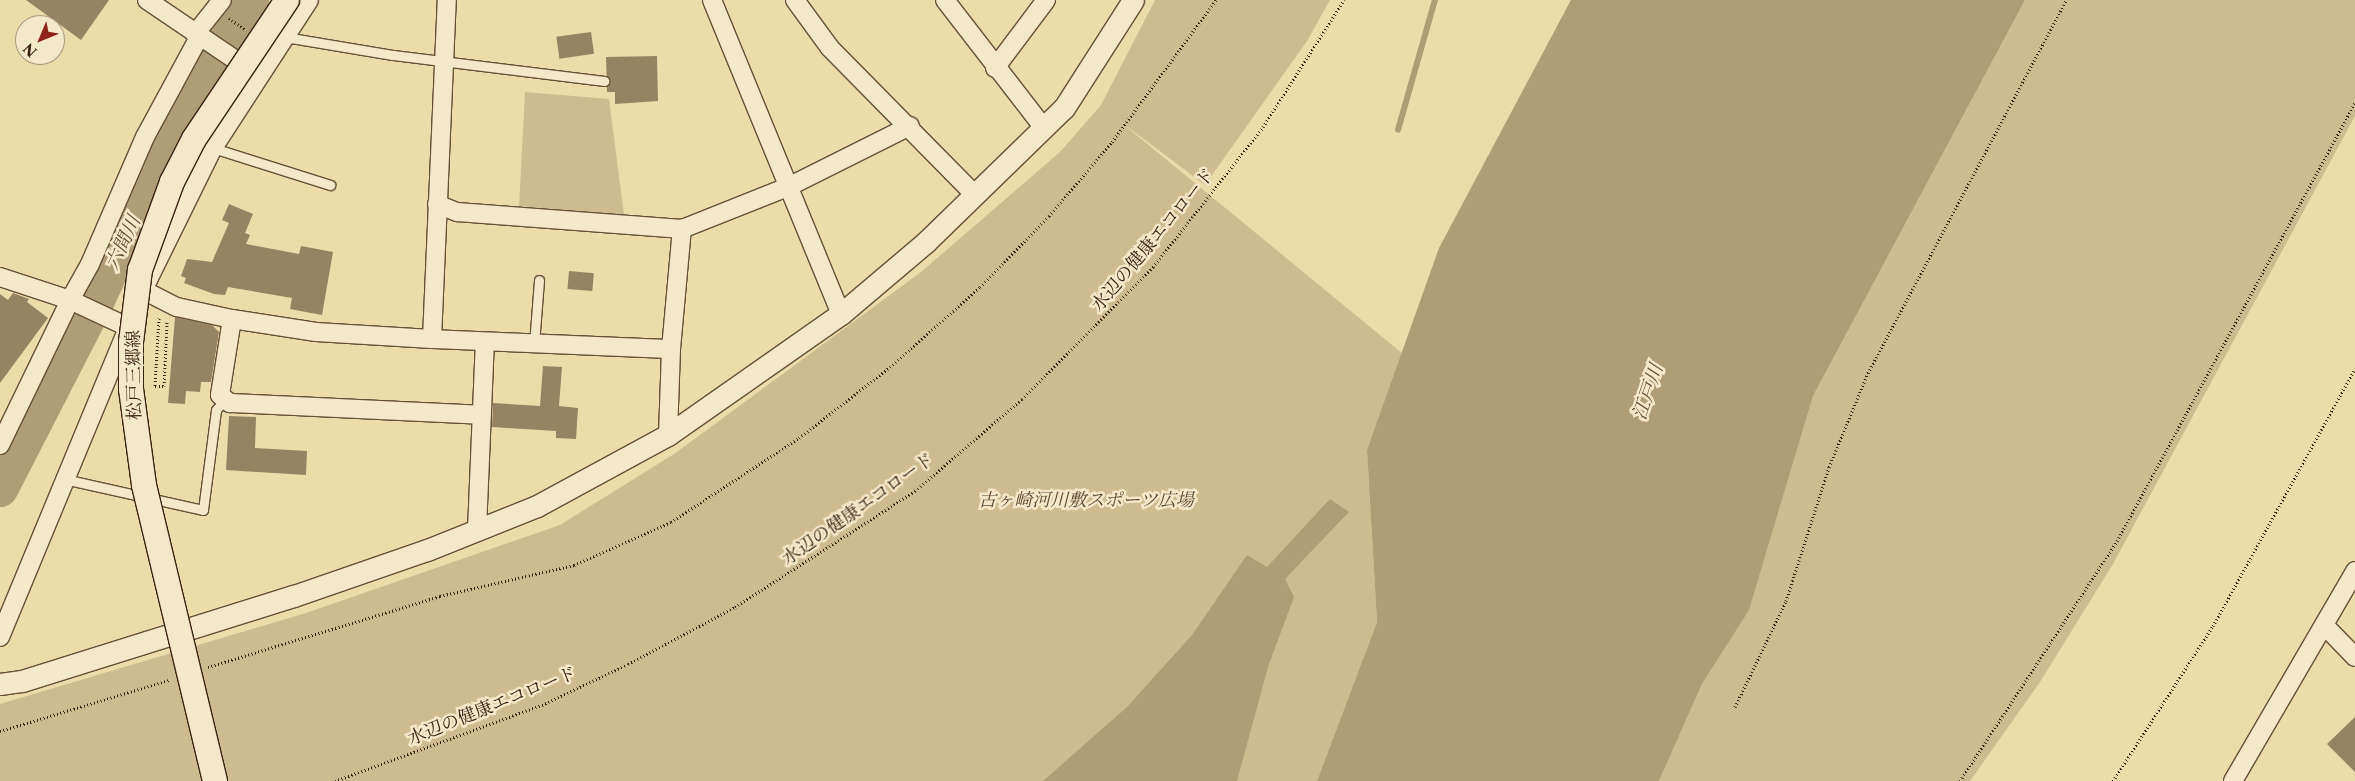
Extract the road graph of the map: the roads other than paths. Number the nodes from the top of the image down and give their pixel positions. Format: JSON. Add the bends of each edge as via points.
{"nodes":[{"id":1,"x":287,"y":0,"type":"edge"},
{"id":2,"x":309,"y":0,"type":"edge"},
{"id":3,"x":447,"y":0,"type":"edge"},
{"id":4,"x":712,"y":0,"type":"edge"},
{"id":5,"x":795,"y":0,"type":"edge"},
{"id":6,"x":945,"y":0,"type":"edge"},
{"id":7,"x":1046,"y":0,"type":"edge"},
{"id":8,"x":151,"y":1,"type":"edge"},
{"id":9,"x":1132,"y":1,"type":"edge"},
{"id":10,"x":222,"y":7,"type":"edge"},
{"id":11,"x":197,"y":35,"type":"junction"},
{"id":12,"x":285,"y":37,"type":"junction"},
{"id":13,"x":445,"y":61,"type":"junction"},
{"id":14,"x":995,"y":68,"type":"junction"},
{"id":15,"x":259,"y":75,"type":"junction"},
{"id":16,"x":604,"y":80,"type":"dead end"},
{"id":17,"x":910,"y":126,"type":"junction"},
{"id":18,"x":1044,"y":128,"type":"junction"},
{"id":19,"x":213,"y":148,"type":"junction"},
{"id":20,"x":330,"y":185,"type":"dead end"},
{"id":21,"x":790,"y":186,"type":"junction"},
{"id":22,"x":975,"y":195,"type":"junction"},
{"id":23,"x":437,"y":204,"type":"junction"},
{"id":24,"x":682,"y":229,"type":"junction"},
{"id":25,"x":0,"y":277,"type":"edge"},
{"id":26,"x":539,"y":280,"type":"dead end"},
{"id":27,"x":143,"y":290,"type":"junction"},
{"id":28,"x":73,"y":301,"type":"junction"},
{"id":29,"x":841,"y":314,"type":"junction"},
{"id":30,"x":232,"y":319,"type":"junction"},
{"id":31,"x":122,"y":324,"type":"junction"},
{"id":32,"x":432,"y":339,"type":"junction"},
{"id":33,"x":485,"y":342,"type":"junction"},
{"id":34,"x":534,"y":344,"type":"junction"},
{"id":35,"x":671,"y":350,"type":"junction"},
{"id":36,"x":225,"y":399,"type":"junction"},
{"id":37,"x":482,"y":414,"type":"junction"},
{"id":38,"x":4,"y":423,"type":"edge"},
{"id":39,"x":668,"y":435,"type":"junction"},
{"id":40,"x":0,"y":445,"type":"edge"},
{"id":41,"x":64,"y":478,"type":"junction"},
{"id":42,"x":477,"y":530,"type":"junction"},
{"id":43,"x":2355,"y":571,"type":"edge"},
{"id":44,"x":2325,"y":626,"type":"junction"},
{"id":45,"x":0,"y":637,"type":"edge"},
{"id":46,"x":2355,"y":657,"type":"edge"},
{"id":47,"x":0,"y":684,"type":"edge"},
{"id":48,"x":215,"y":781,"type":"edge"},
{"id":49,"x":2233,"y":781,"type":"edge"}],
"edges":[{"from":1,"to":48,"type":"main road","name":"松戸三郷線","bridge":true,"via":[[194,139],[172,182],[140,270],[131,342],[133,408],[144,485]]},
{"from":2,"to":12,"type":"street"},
{"from":3,"to":13,"type":"street"},
{"from":4,"to":21,"type":"street"},
{"from":5,"to":17,"type":"street","via":[[830,48]]},
{"from":6,"to":14,"type":"street"},
{"from":7,"to":14,"type":"street"},
{"from":8,"to":11,"type":"street"},
{"from":9,"to":18,"type":"street","via":[[1084,82]]},
{"from":10,"to":11,"type":"street"},
{"from":11,"to":15,"type":"street"},
{"from":11,"to":28,"type":"street","via":[[145,137]]},
{"from":12,"to":13,"type":"lane"},
{"from":12,"to":15,"type":"street"},
{"from":13,"to":16,"type":"lane"},
{"from":13,"to":23,"type":"street"},
{"from":14,"to":18,"type":"street"},
{"from":15,"to":19,"type":"street"},
{"from":17,"to":21,"type":"street"},
{"from":17,"to":22,"type":"street"},
{"from":18,"to":22,"type":"street"},
{"from":19,"to":20,"type":"lane"},
{"from":19,"to":27,"type":"street"},
{"from":21,"to":24,"type":"street"},
{"from":21,"to":29,"type":"street"},
{"from":22,"to":29,"type":"street"},
{"from":23,"to":24,"type":"street","via":[[457,212]]},
{"from":23,"to":32,"type":"street"},
{"from":24,"to":35,"type":"street"},
{"from":25,"to":28,"type":"street"},
{"from":26,"to":34,"type":"lane"},
{"from":27,"to":30,"type":"street","via":[[177,307]]},
{"from":27,"to":31,"type":"street"},
{"from":28,"to":31,"type":"street"},
{"from":28,"to":38,"type":"street"},
{"from":29,"to":39,"type":"street","via":[[748,384]]},
{"from":30,"to":32,"type":"street","via":[[316,332]]},
{"from":30,"to":36,"type":"street","via":[[220,395]]},
{"from":31,"to":41,"type":"street"},
{"from":32,"to":33,"type":"street"},
{"from":33,"to":34,"type":"street"},
{"from":33,"to":37,"type":"street"},
{"from":34,"to":35,"type":"street"},
{"from":35,"to":39,"type":"street"},
{"from":36,"to":37,"type":"street","via":[[230,403]]},
{"from":36,"to":41,"type":"lane","via":[[216,410],[203,510]]},
{"from":37,"to":42,"type":"street"},
{"from":38,"to":40,"type":"street"},
{"from":39,"to":42,"type":"street","via":[[598,476]]},
{"from":41,"to":45,"type":"street"},
{"from":42,"to":47,"type":"street","via":[[294,596]]},
{"from":43,"to":44,"type":"street"},
{"from":44,"to":46,"type":"street"},
{"from":44,"to":49,"type":"street"}]}
